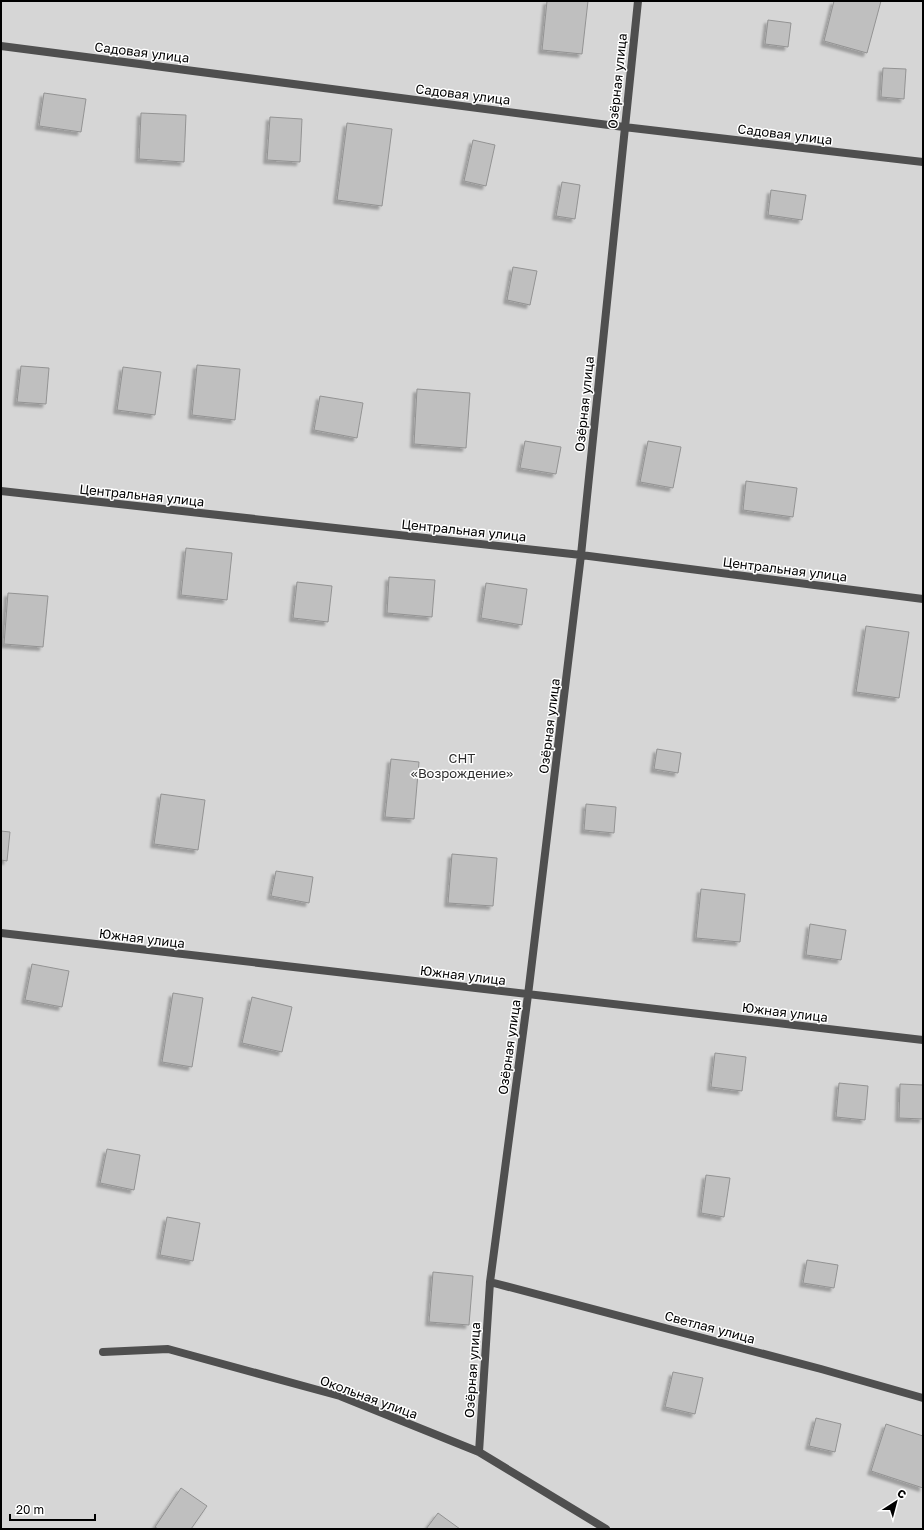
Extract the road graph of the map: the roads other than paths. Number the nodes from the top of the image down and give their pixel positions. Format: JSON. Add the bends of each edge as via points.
{"nodes":[{"id":1,"x":638,"y":1,"type":"edge"},
{"id":2,"x":1,"y":46,"type":"edge"},
{"id":3,"x":624,"y":127,"type":"junction"},
{"id":4,"x":923,"y":162,"type":"edge"},
{"id":5,"x":1,"y":491,"type":"edge"},
{"id":6,"x":581,"y":555,"type":"junction"},
{"id":7,"x":923,"y":599,"type":"edge"},
{"id":8,"x":1,"y":933,"type":"edge"},
{"id":9,"x":528,"y":995,"type":"junction"},
{"id":10,"x":923,"y":1040,"type":"edge"},
{"id":11,"x":490,"y":1282,"type":"junction"},
{"id":12,"x":103,"y":1352,"type":"dead end"},
{"id":13,"x":923,"y":1398,"type":"edge"},
{"id":14,"x":479,"y":1452,"type":"junction"},
{"id":15,"x":606,"y":1529,"type":"edge"}],
"edges":[{"from":1,"to":3,"type":"street","name":"Озёрная улица"},
{"from":2,"to":3,"type":"street","name":"Садовая улица"},
{"from":3,"to":4,"type":"street","name":"Садовая улица"},
{"from":3,"to":6,"type":"street","name":"Озёрная улица"},
{"from":5,"to":6,"type":"street","name":"Центральная улица"},
{"from":6,"to":7,"type":"street","name":"Центральная улица"},
{"from":6,"to":9,"type":"street","name":"Озёрная улица"},
{"from":8,"to":9,"type":"street","name":"Южная улица"},
{"from":9,"to":10,"type":"street","name":"Южная улица"},
{"from":9,"to":11,"type":"street","name":"Озёрная улица"},
{"from":11,"to":13,"type":"street","name":"Светлая улица"},
{"from":11,"to":14,"type":"street","name":"Озёрная улица"},
{"from":12,"to":14,"type":"street","name":"Окольная улица","via":[[168,1349],[340,1396]]},
{"from":14,"to":15,"type":"street","name":"Окольная улица"}]}
